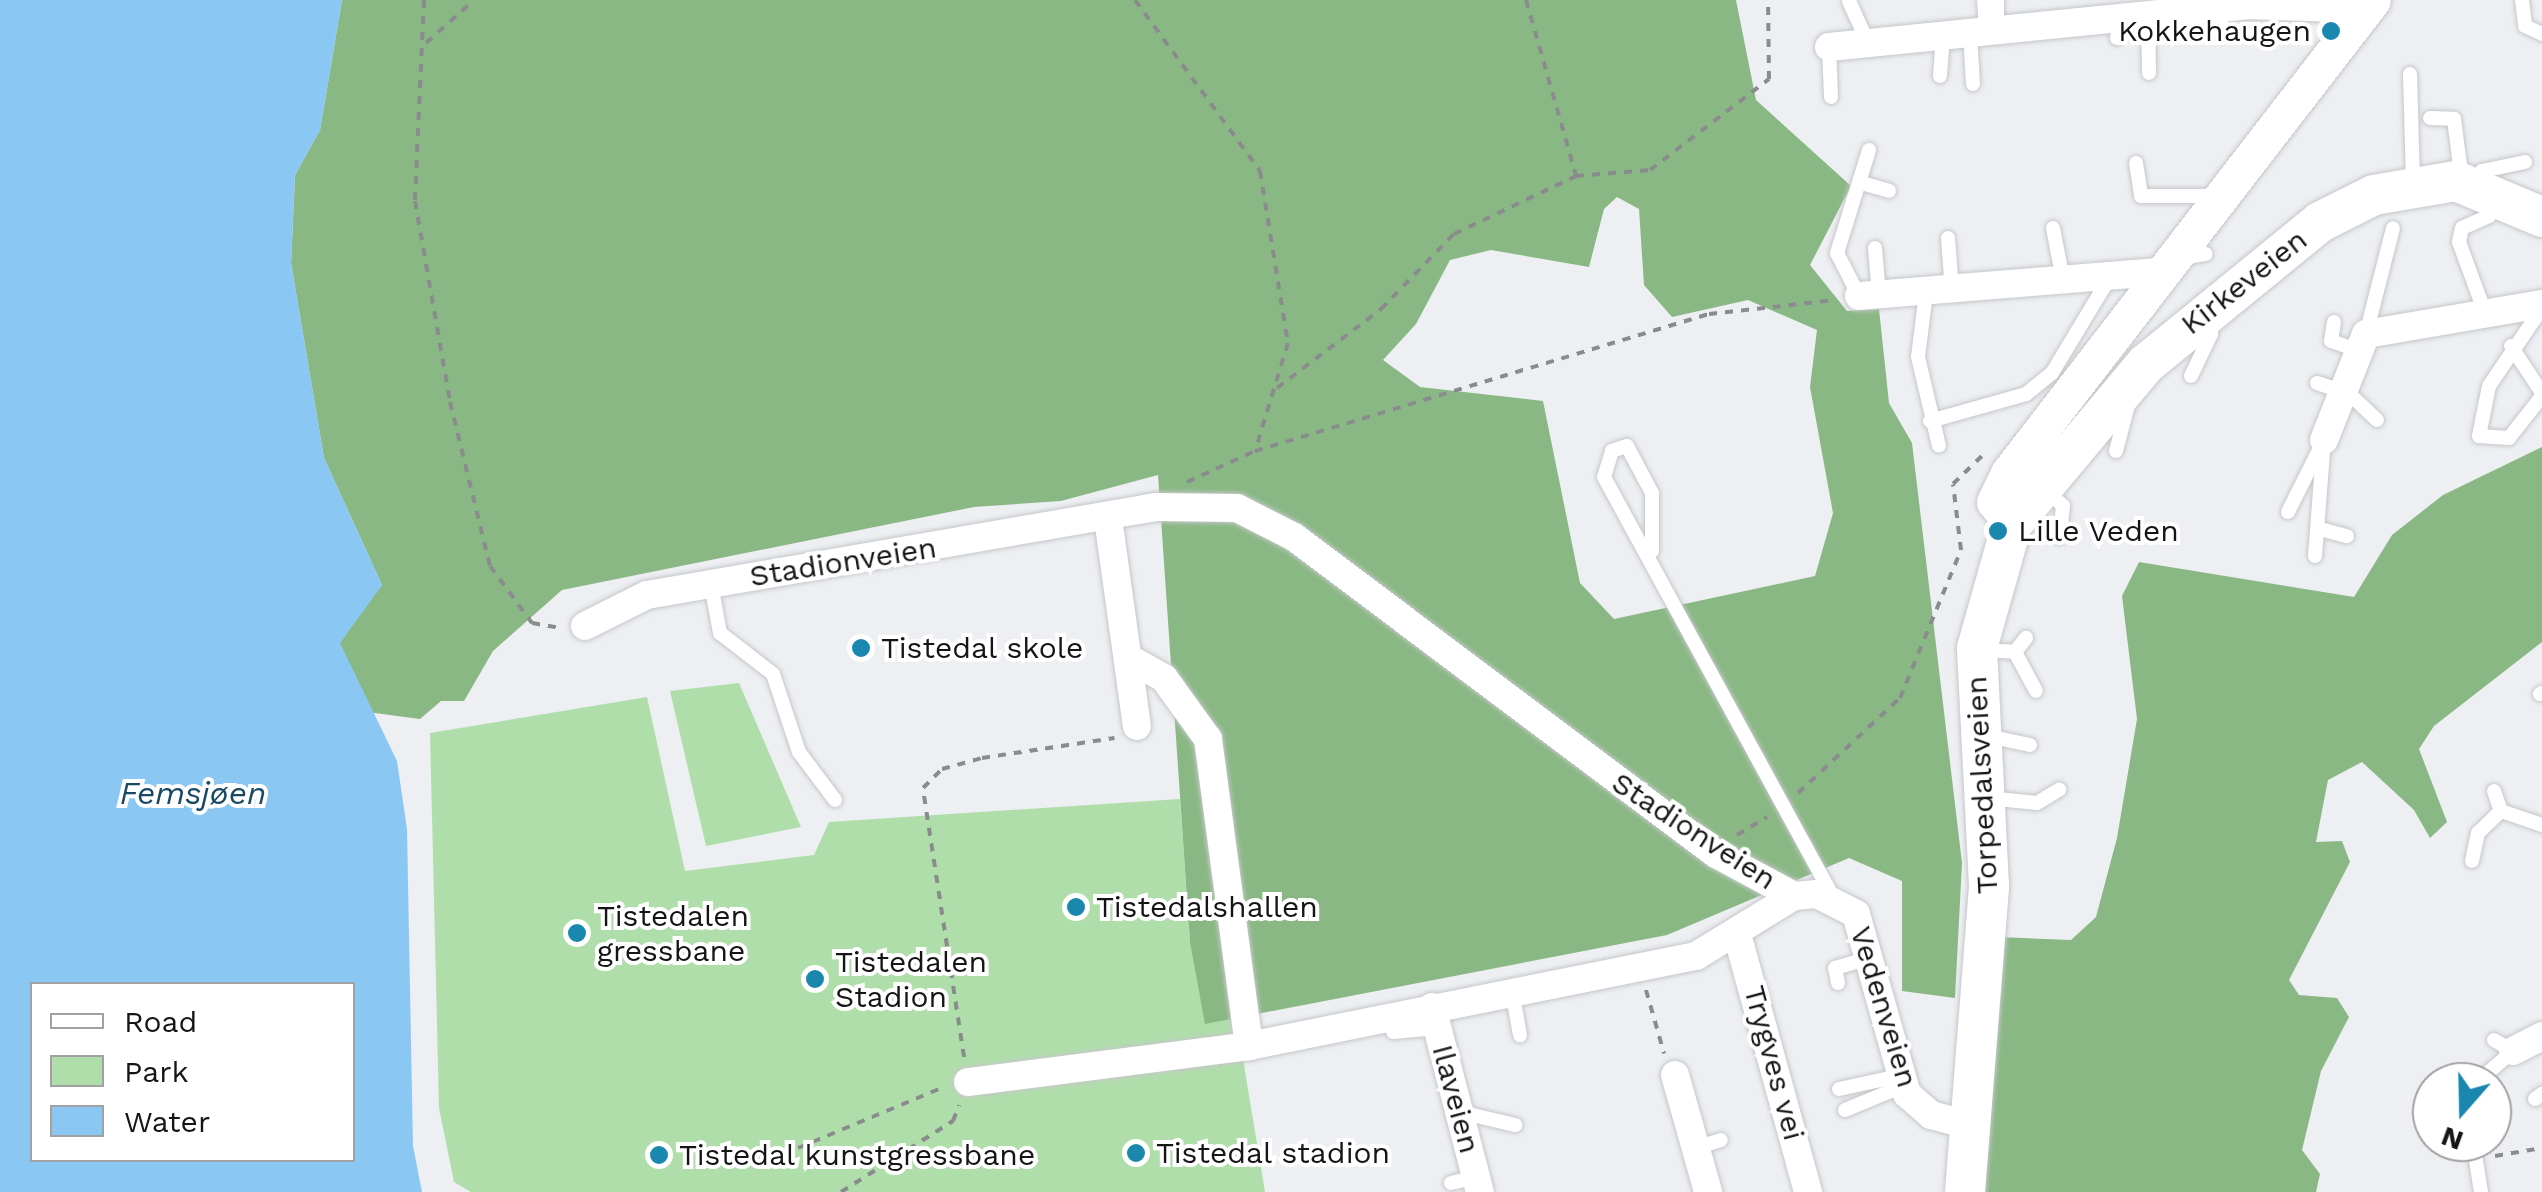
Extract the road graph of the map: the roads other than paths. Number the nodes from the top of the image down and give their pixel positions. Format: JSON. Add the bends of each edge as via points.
{"nodes":[{"id":1,"x":1984,"y":0,"type":"edge"},
{"id":2,"x":1997,"y":0,"type":"edge"},
{"id":3,"x":2522,"y":0,"type":"edge"},
{"id":4,"x":1849,"y":1,"type":"edge"},
{"id":5,"x":2299,"y":1,"type":"edge"},
{"id":6,"x":2252,"y":2,"type":"edge"},
{"id":7,"x":2370,"y":2,"type":"edge"},
{"id":8,"x":2221,"y":13,"type":"edge"},
{"id":9,"x":2128,"y":18,"type":"edge"},
{"id":10,"x":1974,"y":31,"type":"junction"},
{"id":11,"x":2542,"y":34,"type":"edge"},
{"id":12,"x":1868,"y":43,"type":"junction"},
{"id":13,"x":1829,"y":47,"type":"joint"},
{"id":14,"x":2149,"y":73,"type":"dead end"},
{"id":15,"x":2410,"y":74,"type":"dead end"},
{"id":16,"x":1940,"y":76,"type":"dead end"},
{"id":17,"x":1973,"y":84,"type":"dead end"},
{"id":18,"x":1831,"y":98,"type":"dead end"},
{"id":19,"x":2430,"y":118,"type":"dead end"},
{"id":20,"x":1870,"y":150,"type":"dead end"},
{"id":21,"x":2524,"y":162,"type":"dead end"},
{"id":22,"x":2136,"y":163,"type":"dead end"},
{"id":23,"x":1865,"y":184,"type":"junction"},
{"id":24,"x":2412,"y":185,"type":"junction"},
{"id":25,"x":1890,"y":192,"type":"dead end"},
{"id":26,"x":2476,"y":194,"type":"junction"},
{"id":27,"x":2218,"y":196,"type":"junction"},
{"id":28,"x":2542,"y":217,"type":"edge"},
{"id":29,"x":2053,"y":228,"type":"dead end"},
{"id":30,"x":2392,"y":228,"type":"dead end"},
{"id":31,"x":1948,"y":238,"type":"dead end"},
{"id":32,"x":1875,"y":248,"type":"dead end"},
{"id":33,"x":2180,"y":261,"type":"junction"},
{"id":34,"x":2110,"y":276,"type":"junction"},
{"id":35,"x":2062,"y":280,"type":"junction"},
{"id":36,"x":1939,"y":292,"type":"junction"},
{"id":37,"x":1869,"y":296,"type":"junction"},
{"id":38,"x":2542,"y":306,"type":"edge"},
{"id":39,"x":2484,"y":310,"type":"junction"},
{"id":40,"x":2201,"y":316,"type":"junction"},
{"id":41,"x":2334,"y":322,"type":"dead end"},
{"id":42,"x":2360,"y":342,"type":"junction"},
{"id":43,"x":2511,"y":346,"type":"junction"},
{"id":44,"x":2191,"y":376,"type":"dead end"},
{"id":45,"x":2125,"y":386,"type":"junction"},
{"id":46,"x":2333,"y":387,"type":"junction"},
{"id":47,"x":2542,"y":394,"type":"edge"},
{"id":48,"x":2378,"y":420,"type":"dead end"},
{"id":49,"x":1930,"y":421,"type":"junction"},
{"id":50,"x":2324,"y":440,"type":"junction"},
{"id":51,"x":1939,"y":446,"type":"dead end"},
{"id":52,"x":2116,"y":450,"type":"dead end"},
{"id":53,"x":2040,"y":486,"type":"junction"},
{"id":54,"x":2288,"y":512,"type":"dead end"},
{"id":55,"x":1108,"y":518,"type":"junction"},
{"id":56,"x":2012,"y":524,"type":"junction"},
{"id":57,"x":2320,"y":530,"type":"junction"},
{"id":58,"x":2347,"y":536,"type":"dead end"},
{"id":59,"x":2060,"y":537,"type":"dead end"},
{"id":60,"x":1652,"y":552,"type":"junction"},
{"id":61,"x":2316,"y":556,"type":"dead end"},
{"id":62,"x":711,"y":584,"type":"junction"},
{"id":63,"x":585,"y":626,"type":"road end"},
{"id":64,"x":2026,"y":638,"type":"dead end"},
{"id":65,"x":1996,"y":650,"type":"junction"},
{"id":66,"x":1128,"y":658,"type":"junction"},
{"id":67,"x":2036,"y":691,"type":"dead end"},
{"id":68,"x":1137,"y":726,"type":"road end"},
{"id":69,"x":1977,"y":735,"type":"junction"},
{"id":70,"x":2030,"y":745,"type":"dead end"},
{"id":71,"x":2058,"y":790,"type":"dead end"},
{"id":72,"x":2494,"y":790,"type":"dead end"},
{"id":73,"x":1982,"y":798,"type":"junction"},
{"id":74,"x":835,"y":800,"type":"dead end"},
{"id":75,"x":2501,"y":811,"type":"junction"},
{"id":76,"x":2542,"y":825,"type":"edge"},
{"id":77,"x":2472,"y":862,"type":"dead end"},
{"id":78,"x":1832,"y":895,"type":"junction"},
{"id":79,"x":1794,"y":896,"type":"junction"},
{"id":80,"x":1737,"y":934,"type":"junction"},
{"id":81,"x":1869,"y":958,"type":"junction"},
{"id":82,"x":1838,"y":984,"type":"dead end"},
{"id":83,"x":1512,"y":990,"type":"junction"},
{"id":84,"x":1435,"y":1017,"type":"junction"},
{"id":85,"x":1393,"y":1032,"type":"dead end"},
{"id":86,"x":1520,"y":1035,"type":"dead end"},
{"id":87,"x":2542,"y":1036,"type":"edge"},
{"id":88,"x":2504,"y":1045,"type":"joint"},
{"id":89,"x":1249,"y":1046,"type":"junction"},
{"id":90,"x":2491,"y":1062,"type":"edge"},
{"id":91,"x":1675,"y":1075,"type":"road end"},
{"id":92,"x":1901,"y":1081,"type":"junction"},
{"id":93,"x":968,"y":1082,"type":"road end"},
{"id":94,"x":1839,"y":1089,"type":"dead end"},
{"id":95,"x":1844,"y":1110,"type":"dead end"},
{"id":96,"x":1460,"y":1112,"type":"junction"},
{"id":97,"x":1968,"y":1125,"type":"junction"},
{"id":98,"x":1515,"y":1126,"type":"dead end"},
{"id":99,"x":2476,"y":1162,"type":"edge"},
{"id":100,"x":1469,"y":1184,"type":"edge"},
{"id":101,"x":1701,"y":1187,"type":"edge"},
{"id":102,"x":1808,"y":1192,"type":"edge"},
{"id":103,"x":1966,"y":1192,"type":"edge"},
{"id":104,"x":2480,"y":1192,"type":"edge"}],
"edges":[{"from":1,"to":10,"type":"lane"},
{"from":2,"to":10,"type":"lane"},
{"from":3,"to":11,"type":"lane","via":[[2525,26]]},
{"from":4,"to":12,"type":"lane"},
{"from":5,"to":6,"type":"street"},
{"from":5,"to":7,"type":"street"},
{"from":6,"to":8,"type":"street"},
{"from":7,"to":27,"type":"street","name":"Torpedalsveien"},
{"from":8,"to":9,"type":"street"},
{"from":9,"to":10,"type":"street","via":[[2076,13]]},
{"from":9,"to":14,"type":"lane"},
{"from":10,"to":12,"type":"street"},
{"from":10,"to":16,"type":"lane"},
{"from":10,"to":17,"type":"lane"},
{"from":12,"to":13,"type":"street"},
{"from":13,"to":18,"type":"lane"},
{"from":15,"to":24,"type":"lane"},
{"from":19,"to":26,"type":"lane","via":[[2454,119]]},
{"from":20,"to":23,"type":"lane"},
{"from":21,"to":26,"type":"lane","via":[[2482,170]]},
{"from":22,"to":27,"type":"lane","via":[[2141,196]]},
{"from":23,"to":25,"type":"lane"},
{"from":23,"to":37,"type":"lane","via":[[1837,252]]},
{"from":24,"to":26,"type":"main road","name":"Kirkeveien"},
{"from":24,"to":40,"type":"main road","name":"Kirkeveien","via":[[2320,222]]},
{"from":26,"to":28,"type":"main road","name":"Kirkeveien"},
{"from":26,"to":39,"type":"lane","via":[[2459,242]]},
{"from":27,"to":33,"type":"street","name":"Torpedalsveien"},
{"from":29,"to":35,"type":"lane"},
{"from":30,"to":42,"type":"lane"},
{"from":31,"to":36,"type":"lane"},
{"from":32,"to":37,"type":"lane"},
{"from":33,"to":34,"type":"street"},
{"from":33,"to":56,"type":"street","name":"Torpedalsveien","via":[[1998,488],[1994,502]]},
{"from":34,"to":35,"type":"street"},
{"from":34,"to":49,"type":"lane","via":[[2052,373],[2026,394]]},
{"from":35,"to":36,"type":"street","via":[[2011,278]]},
{"from":36,"to":37,"type":"street"},
{"from":36,"to":49,"type":"lane","via":[[1918,357]]},
{"from":38,"to":39,"type":"street"},
{"from":38,"to":43,"type":"lane"},
{"from":39,"to":42,"type":"street"},
{"from":40,"to":44,"type":"lane","via":[[2211,334]]},
{"from":40,"to":45,"type":"main road","name":"Kirkeveien"},
{"from":41,"to":42,"type":"lane","via":[[2332,341]]},
{"from":42,"to":46,"type":"street"},
{"from":43,"to":47,"type":"lane"},
{"from":43,"to":47,"type":"lane","via":[[2490,386],[2479,436],[2509,438]]},
{"from":45,"to":52,"type":"lane"},
{"from":45,"to":53,"type":"main road","name":"Kirkeveien"},
{"from":46,"to":48,"type":"lane"},
{"from":46,"to":50,"type":"street"},
{"from":49,"to":51,"type":"lane"},
{"from":50,"to":54,"type":"lane"},
{"from":50,"to":57,"type":"lane"},
{"from":53,"to":56,"type":"main road","name":"Kirkeveien"},
{"from":53,"to":59,"type":"lane","via":[[2063,506]]},
{"from":55,"to":62,"type":"street","name":"Stadionveien"},
{"from":55,"to":66,"type":"street"},
{"from":55,"to":79,"type":"street","name":"Stadionveien","via":[[1214,504],[1261,519],[1689,834]]},
{"from":56,"to":65,"type":"main road","name":"Torpedalsveien"},
{"from":57,"to":58,"type":"lane"},
{"from":57,"to":61,"type":"lane"},
{"from":60,"to":60,"type":"lane","via":[[1604,477],[1612,451],[1627,446],[1652,493]]},
{"from":60,"to":78,"type":"lane"},
{"from":62,"to":63,"type":"street","name":"Stadionveien","via":[[647,595]]},
{"from":62,"to":74,"type":"lane","via":[[720,633],[773,674],[798,752]]},
{"from":64,"to":65,"type":"lane"},
{"from":65,"to":67,"type":"lane"},
{"from":65,"to":69,"type":"main road","name":"Torpedalsveien"},
{"from":66,"to":68,"type":"street"},
{"from":66,"to":89,"type":"street","via":[[1164,678],[1206,731]]},
{"from":69,"to":70,"type":"lane"},
{"from":69,"to":73,"type":"main road","name":"Torpedalsveien"},
{"from":71,"to":73,"type":"lane","via":[[2036,803]]},
{"from":72,"to":75,"type":"lane"},
{"from":73,"to":97,"type":"main road","name":"Torpedalsveien","via":[[1989,886]]},
{"from":75,"to":76,"type":"lane"},
{"from":75,"to":77,"type":"lane","via":[[2478,833]]},
{"from":78,"to":79,"type":"street","name":"Vedenveien"},
{"from":78,"to":81,"type":"street","name":"Vedenveien","via":[[1856,914]]},
{"from":79,"to":80,"type":"street","name":"Stadionveien"},
{"from":80,"to":83,"type":"street","name":"Stadionveien","via":[[1711,960]]},
{"from":80,"to":102,"type":"street","name":"Trygves vei"},
{"from":81,"to":82,"type":"lane","via":[[1836,968]]},
{"from":81,"to":92,"type":"street","name":"Vedenveien"},
{"from":83,"to":84,"type":"street","name":"Stadionveien"},
{"from":83,"to":86,"type":"lane"},
{"from":84,"to":85,"type":"lane"},
{"from":84,"to":89,"type":"street","name":"Stadionveien"},
{"from":84,"to":96,"type":"street","name":"Ilaveien"},
{"from":87,"to":88,"type":"street"},
{"from":88,"to":90,"type":"lane"},
{"from":89,"to":93,"type":"street","name":"Stadionveien"},
{"from":91,"to":101,"type":"street","via":[[1709,1144]]},
{"from":92,"to":94,"type":"lane"},
{"from":92,"to":95,"type":"lane"},
{"from":92,"to":97,"type":"street","name":"Vedenveien","via":[[1931,1115]]},
{"from":96,"to":98,"type":"lane"},
{"from":96,"to":100,"type":"street","name":"Ilaveien"},
{"from":97,"to":103,"type":"main road"},
{"from":99,"to":104,"type":"lane"}]}
